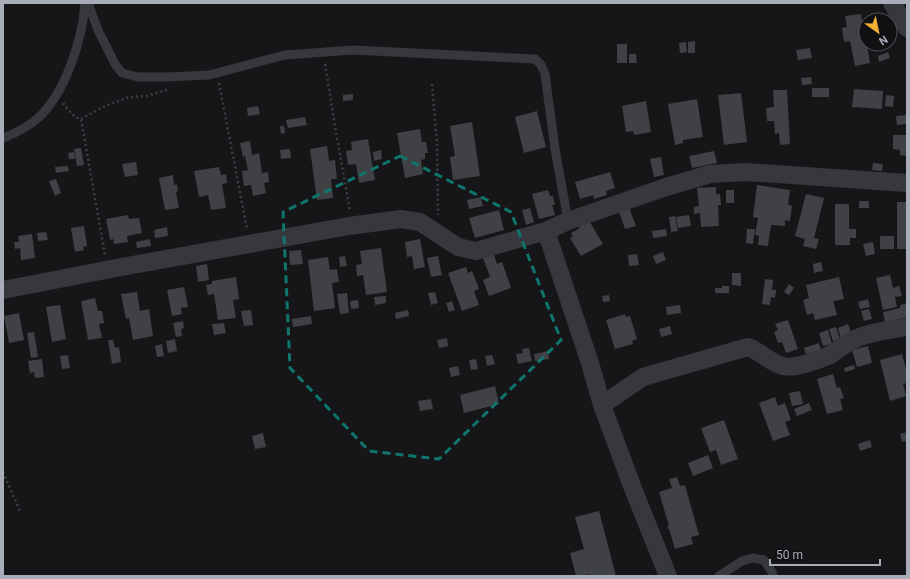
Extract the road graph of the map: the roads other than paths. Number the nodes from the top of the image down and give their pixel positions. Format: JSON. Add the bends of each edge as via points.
{"nodes":[{"id":1,"x":87,"y":3,"type":"edge"},
{"id":2,"x":892,"y":3,"type":"edge"},
{"id":3,"x":907,"y":28,"type":"edge"},
{"id":4,"x":3,"y":138,"type":"edge"},
{"id":5,"x":907,"y":183,"type":"edge"},
{"id":6,"x":568,"y":221,"type":"junction"},
{"id":7,"x":546,"y":231,"type":"junction"},
{"id":8,"x":3,"y":290,"type":"edge"},
{"id":9,"x":907,"y":327,"type":"edge"},
{"id":10,"x":602,"y":405,"type":"junction"},
{"id":11,"x":668,"y":576,"type":"edge"},
{"id":12,"x":719,"y":576,"type":"edge"},
{"id":13,"x":772,"y":576,"type":"edge"}],
"edges":[{"from":1,"to":4,"type":"lane","via":[[78,46],[60,89],[38,118],[23,129]]},
{"from":1,"to":6,"type":"lane","via":[[115,64],[122,73],[138,77],[209,75],[285,55],[353,50],[535,59],[546,74],[555,149]]},
{"from":2,"to":3,"type":"street"},
{"from":5,"to":6,"type":"street","via":[[746,172],[710,174]]},
{"from":6,"to":7,"type":"street"},
{"from":7,"to":8,"type":"street","via":[[476,251],[458,248],[420,222],[401,219],[250,243]]},
{"from":7,"to":10,"type":"street"},
{"from":9,"to":10,"type":"street","via":[[865,335],[829,355],[792,367],[776,363],[748,347],[643,377]]},
{"from":10,"to":11,"type":"street"},
{"from":12,"to":13,"type":"lane","via":[[742,560],[753,558],[764,560]]}]}
